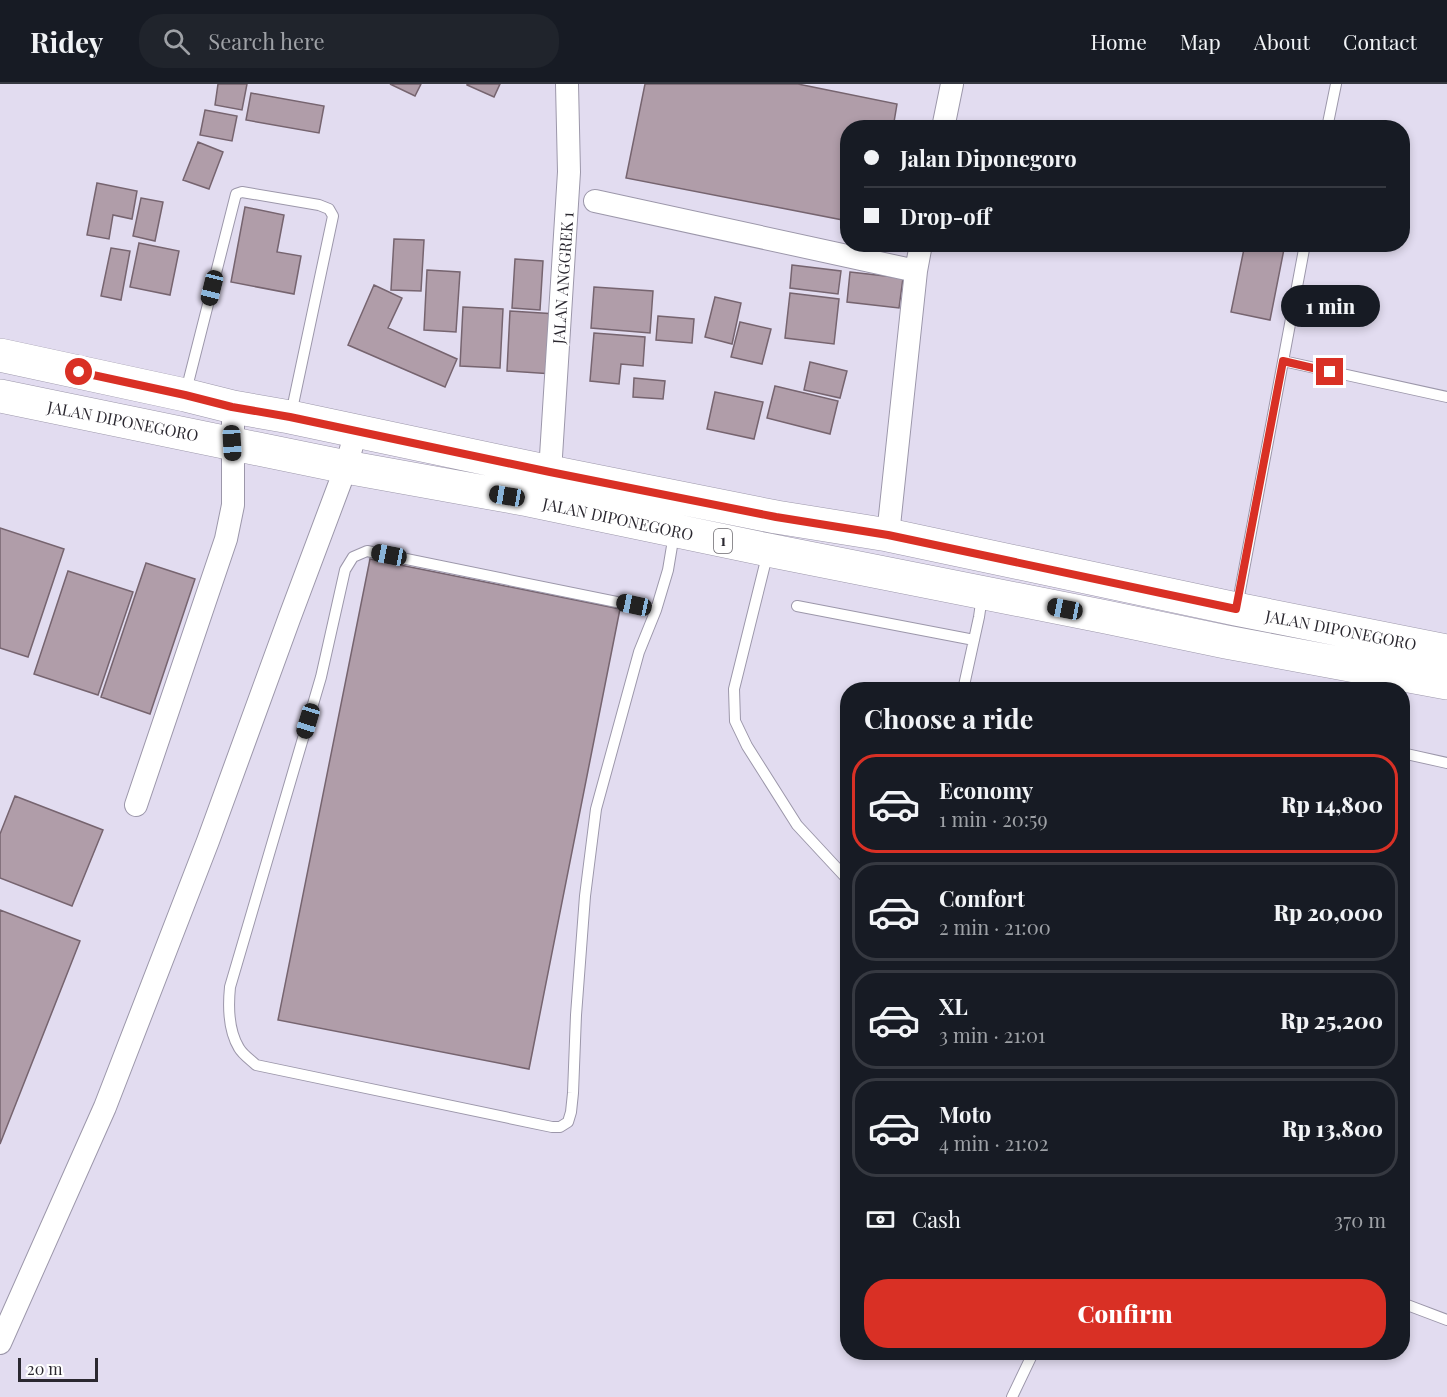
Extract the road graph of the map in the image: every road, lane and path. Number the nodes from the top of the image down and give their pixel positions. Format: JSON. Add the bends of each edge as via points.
{"nodes":[{"id":1,"x":567,"y":84,"type":"edge"},
{"id":2,"x":952,"y":84,"type":"edge"},
{"id":3,"x":1336,"y":84,"type":"edge"},
{"id":4,"x":945,"y":120,"type":"edge"},
{"id":5,"x":1329,"y":120,"type":"edge"},
{"id":6,"x":595,"y":201,"type":"dead end"},
{"id":7,"x":920,"y":252,"type":"edge"},
{"id":8,"x":1303,"y":252,"type":"edge"},
{"id":9,"x":916,"y":271,"type":"junction"},
{"id":10,"x":0,"y":355,"type":"edge"},
{"id":11,"x":1283,"y":361,"type":"junction"},
{"id":12,"x":185,"y":395,"type":"junction"},
{"id":13,"x":0,"y":396,"type":"edge"},
{"id":14,"x":1447,"y":397,"type":"edge"},
{"id":15,"x":232,"y":407,"type":"junction"},
{"id":16,"x":290,"y":417,"type":"junction"},
{"id":17,"x":357,"y":431,"type":"junction"},
{"id":18,"x":232,"y":443,"type":"junction"},
{"id":19,"x":346,"y":466,"type":"junction"},
{"id":20,"x":550,"y":472,"type":"junction"},
{"id":21,"x":674,"y":531,"type":"junction"},
{"id":22,"x":888,"y":535,"type":"junction"},
{"id":23,"x":768,"y":550,"type":"junction"},
{"id":24,"x":982,"y":592,"type":"junction"},
{"id":25,"x":797,"y":606,"type":"dead end"},
{"id":26,"x":1236,"y":609,"type":"junction"},
{"id":27,"x":656,"y":610,"type":"junction"},
{"id":28,"x":974,"y":640,"type":"junction"},
{"id":29,"x":1447,"y":651,"type":"edge"},
{"id":30,"x":965,"y":682,"type":"edge"},
{"id":31,"x":1447,"y":683,"type":"edge"},
{"id":32,"x":1410,"y":755,"type":"edge"},
{"id":33,"x":1447,"y":763,"type":"edge"},
{"id":34,"x":136,"y":806,"type":"dead end"},
{"id":35,"x":840,"y":872,"type":"edge"},
{"id":36,"x":1410,"y":1306,"type":"edge"},
{"id":37,"x":1447,"y":1320,"type":"edge"},
{"id":38,"x":0,"y":1343,"type":"edge"},
{"id":39,"x":1030,"y":1360,"type":"edge"},
{"id":40,"x":1012,"y":1397,"type":"edge"}],
"edges":[{"from":1,"to":20,"type":"street","name":"JALAN ANGGREK 1","via":[[569,172]]},
{"from":2,"to":4,"type":"street"},
{"from":3,"to":5,"type":"lane"},
{"from":6,"to":9,"type":"street"},
{"from":7,"to":9,"type":"street"},
{"from":8,"to":11,"type":"lane"},
{"from":9,"to":22,"type":"street"},
{"from":10,"to":12,"type":"highway","name":"JALAN DIPONEGORO","number":"1"},
{"from":11,"to":14,"type":"lane"},
{"from":11,"to":26,"type":"lane"},
{"from":12,"to":15,"type":"highway","name":"JALAN DIPONEGORO","number":"1"},
{"from":12,"to":16,"type":"lane","via":[[236,194],[319,205],[329,209],[333,216]]},
{"from":13,"to":18,"type":"highway","name":"JALAN DIPONEGORO","number":"1"},
{"from":15,"to":16,"type":"highway","name":"JALAN DIPONEGORO","number":"1"},
{"from":15,"to":18,"type":"street"},
{"from":16,"to":17,"type":"highway","name":"JALAN DIPONEGORO","number":"1"},
{"from":17,"to":19,"type":"street"},
{"from":17,"to":20,"type":"highway","name":"JALAN DIPONEGORO","number":"1"},
{"from":18,"to":19,"type":"highway","name":"JALAN DIPONEGORO","number":"1"},
{"from":18,"to":34,"type":"street","via":[[233,505],[226,539]]},
{"from":19,"to":21,"type":"highway","name":"JALAN DIPONEGORO","number":"1"},
{"from":19,"to":38,"type":"street","via":[[105,1107]]},
{"from":20,"to":22,"type":"highway","name":"JALAN DIPONEGORO","number":"1"},
{"from":21,"to":23,"type":"highway","name":"JALAN DIPONEGORO","number":"1"},
{"from":21,"to":27,"type":"lane"},
{"from":22,"to":26,"type":"highway","name":"JALAN DIPONEGORO","number":"1"},
{"from":23,"to":24,"type":"highway","name":"JALAN DIPONEGORO","number":"1"},
{"from":23,"to":35,"type":"lane","via":[[734,689],[735,721],[796,825]]},
{"from":24,"to":28,"type":"lane"},
{"from":24,"to":31,"type":"highway","name":"JALAN DIPONEGORO","number":"1"},
{"from":25,"to":28,"type":"lane"},
{"from":26,"to":29,"type":"highway","name":"JALAN DIPONEGORO","number":"1"},
{"from":27,"to":27,"type":"lane","via":[[367,551],[353,557],[345,570],[321,677],[230,987],[228,1010],[239,1050],[256,1065],[552,1127],[568,1122],[585,896],[596,809],[639,652]]},
{"from":28,"to":30,"type":"lane"},
{"from":32,"to":33,"type":"lane"},
{"from":36,"to":37,"type":"lane"},
{"from":39,"to":40,"type":"lane"}]}
